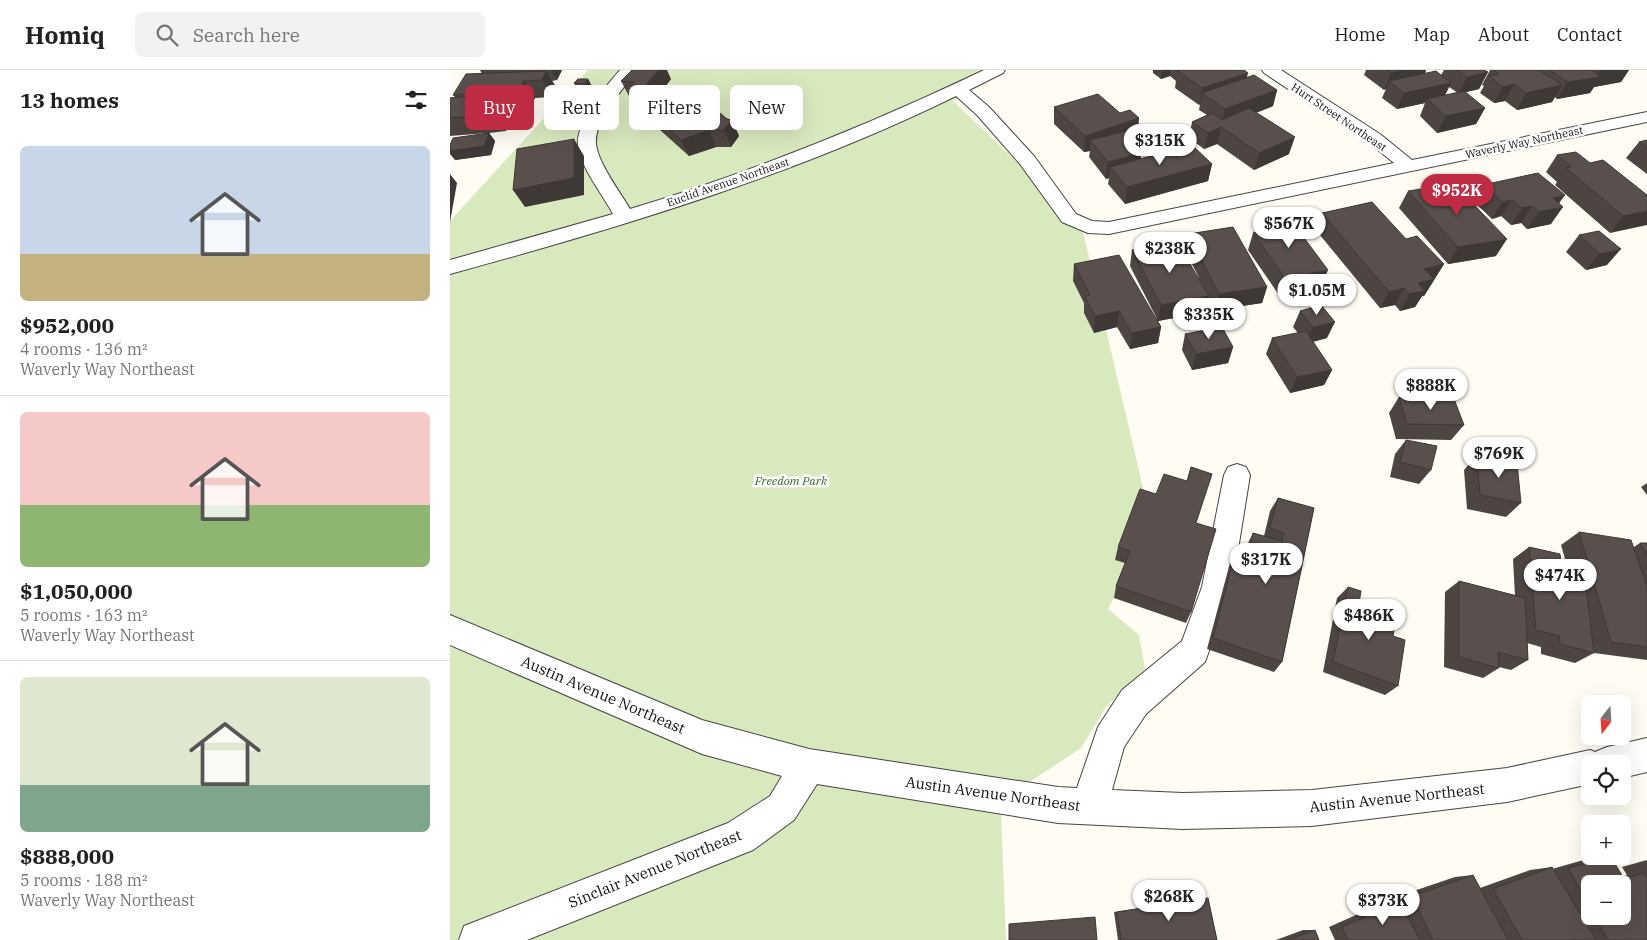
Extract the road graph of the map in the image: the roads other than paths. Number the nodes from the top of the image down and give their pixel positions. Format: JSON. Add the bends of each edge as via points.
{"nodes":[{"id":1,"x":629,"y":70,"type":"edge"},
{"id":2,"x":996,"y":70,"type":"edge"},
{"id":3,"x":1270,"y":70,"type":"edge"},
{"id":4,"x":959,"y":90,"type":"junction"},
{"id":5,"x":1647,"y":117,"type":"edge"},
{"id":6,"x":1408,"y":166,"type":"junction"},
{"id":7,"x":625,"y":216,"type":"junction"},
{"id":8,"x":450,"y":267,"type":"edge"},
{"id":9,"x":1237,"y":475,"type":"dead end"},
{"id":10,"x":450,"y":630,"type":"edge"},
{"id":11,"x":1647,"y":755,"type":"edge"},
{"id":12,"x":1631,"y":759,"type":"edge"},
{"id":13,"x":809,"y":766,"type":"junction"},
{"id":14,"x":1581,"y":769,"type":"edge"},
{"id":15,"x":1089,"y":807,"type":"junction"},
{"id":16,"x":478,"y":940,"type":"edge"}],
"edges":[{"from":1,"to":7,"type":"street","via":[[588,130],[587,144]]},
{"from":2,"to":4,"type":"street","name":"Euclid Avenue Northeast"},
{"from":3,"to":6,"type":"street","name":"Hurt Street Northeast","via":[[1374,138]]},
{"from":4,"to":6,"type":"street","name":"Waverly Way Northeast","via":[[983,111],[1027,160],[1069,218],[1088,227],[1108,228]]},
{"from":4,"to":7,"type":"street","name":"Euclid Avenue Northeast","via":[[819,150]]},
{"from":5,"to":6,"type":"street","name":"Waverly Way Northeast"},
{"from":7,"to":8,"type":"street","name":"Euclid Avenue Northeast"},
{"from":9,"to":15,"type":"street","via":[[1217,587],[1194,650],[1134,702],[1110,739]]},
{"from":10,"to":13,"type":"street","name":"Austin Avenue Northeast","via":[[702,737]]},
{"from":11,"to":12,"type":"street"},
{"from":13,"to":15,"type":"street","name":"Austin Avenue Northeast","via":[[1058,805]]},
{"from":13,"to":16,"type":"street","name":"Sinclair Avenue Northeast","via":[[782,808],[740,836]]},
{"from":14,"to":15,"type":"street","name":"Austin Avenue Northeast","via":[[1507,785],[1312,808],[1183,811]]}]}
